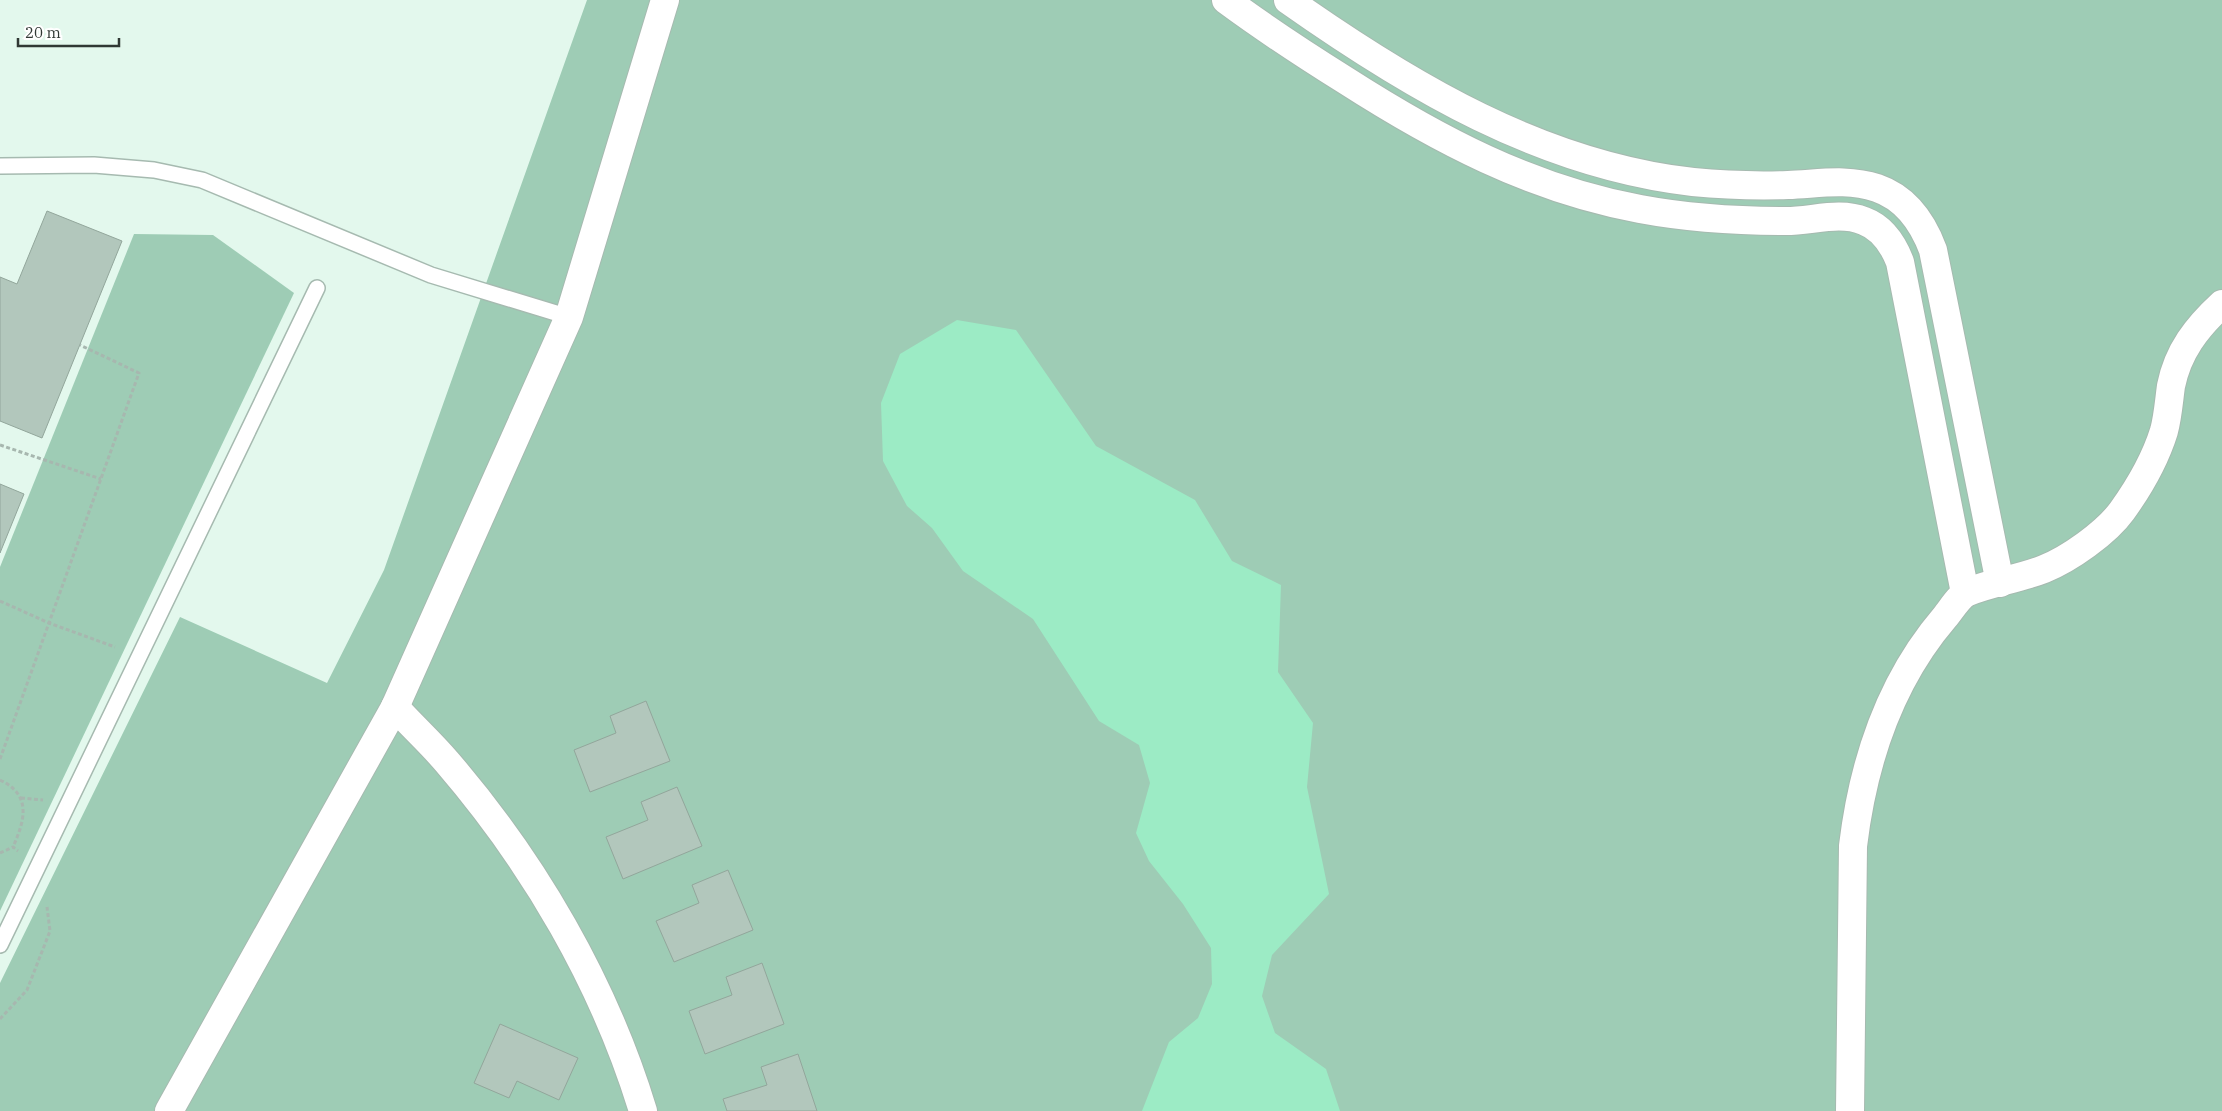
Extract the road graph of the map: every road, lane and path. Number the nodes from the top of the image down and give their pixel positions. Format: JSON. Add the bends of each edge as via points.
{"nodes":[{"id":1,"x":665,"y":0,"type":"edge"},
{"id":2,"x":1226,"y":0,"type":"edge"},
{"id":3,"x":1288,"y":0,"type":"edge"},
{"id":4,"x":0,"y":166,"type":"edge"},
{"id":5,"x":317,"y":288,"type":"dead end"},
{"id":6,"x":2222,"y":304,"type":"edge"},
{"id":7,"x":569,"y":317,"type":"junction"},
{"id":8,"x":80,"y":345,"type":"dead end"},
{"id":9,"x":0,"y":445,"type":"edge"},
{"id":10,"x":101,"y":479,"type":"junction"},
{"id":11,"x":2000,"y":583,"type":"junction"},
{"id":12,"x":1965,"y":593,"type":"junction"},
{"id":13,"x":0,"y":601,"type":"edge"},
{"id":14,"x":49,"y":623,"type":"junction"},
{"id":15,"x":140,"y":656,"type":"junction"},
{"id":16,"x":395,"y":707,"type":"junction"},
{"id":17,"x":0,"y":759,"type":"edge"},
{"id":18,"x":0,"y":780,"type":"edge"},
{"id":19,"x":13,"y":847,"type":"dead end"},
{"id":20,"x":0,"y":944,"type":"edge"},
{"id":21,"x":169,"y":1111,"type":"edge"},
{"id":22,"x":643,"y":1111,"type":"edge"},
{"id":23,"x":1850,"y":1111,"type":"edge"}],
"edges":[{"from":1,"to":7,"type":"street"},
{"from":2,"to":12,"type":"street","via":[[1309,58],[1444,139],[1544,184],[1591,198],[1689,217],[1781,221],[1852,217],[1877,228],[1888,238],[1900,262]]},
{"from":3,"to":11,"type":"street","via":[[1469,113],[1556,150],[1647,174],[1693,182],[1778,185],[1858,182],[1899,199],[1915,215],[1933,250]]},
{"from":4,"to":7,"type":"lane","via":[[94,165],[154,170],[202,180],[431,275]]},
{"from":5,"to":15,"type":"lane"},
{"from":6,"to":11,"type":"street","via":[[2200,324],[2181,352],[2164,430],[2147,474],[2120,513],[2086,545],[2053,564]]},
{"from":7,"to":16,"type":"street"},
{"from":8,"to":10,"type":"path","via":[[140,373]]},
{"from":9,"to":10,"type":"path"},
{"from":10,"to":14,"type":"path"},
{"from":11,"to":12,"type":"street"},
{"from":12,"to":23,"type":"street","via":[[1940,624],[1897,692],[1877,738],[1858,806],[1851,886]]},
{"from":13,"to":14,"type":"path"},
{"from":14,"to":15,"type":"path"},
{"from":14,"to":17,"type":"path"},
{"from":15,"to":20,"type":"lane"},
{"from":16,"to":21,"type":"street"},
{"from":16,"to":22,"type":"street","via":[[459,777],[537,883],[609,1017]]},
{"from":18,"to":19,"type":"path","via":[[12,786],[21,798],[23,824]]}]}
